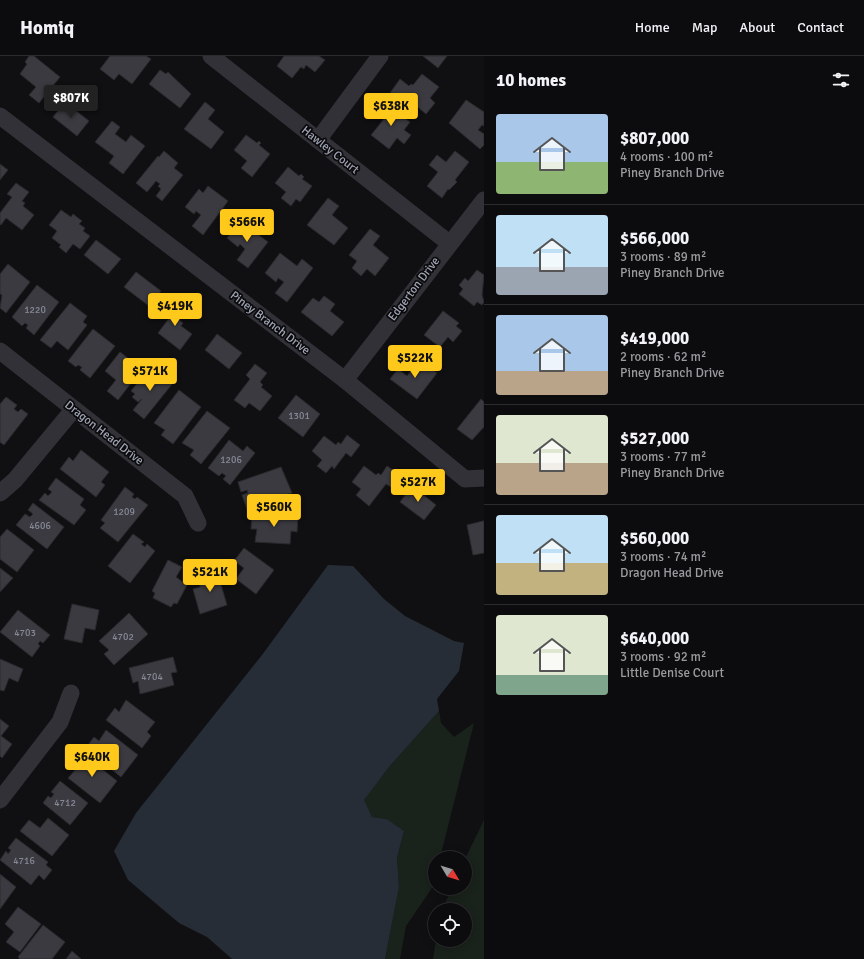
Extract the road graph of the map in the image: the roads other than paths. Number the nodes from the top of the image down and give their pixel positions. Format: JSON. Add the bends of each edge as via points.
{"nodes":[{"id":1,"x":211,"y":56,"type":"edge"},
{"id":2,"x":380,"y":56,"type":"edge"},
{"id":3,"x":0,"y":116,"type":"edge"},
{"id":4,"x":318,"y":140,"type":"junction"},
{"id":5,"x":484,"y":200,"type":"edge"},
{"id":6,"x":449,"y":243,"type":"junction"},
{"id":7,"x":0,"y":351,"type":"edge"},
{"id":8,"x":345,"y":380,"type":"junction"},
{"id":9,"x":73,"y":410,"type":"junction"},
{"id":10,"x":484,"y":478,"type":"edge"},
{"id":11,"x":0,"y":493,"type":"edge"},
{"id":12,"x":198,"y":523,"type":"dead end"},
{"id":13,"x":71,"y":693,"type":"dead end"},
{"id":14,"x":0,"y":800,"type":"edge"}],
"edges":[{"from":1,"to":4,"type":"street","name":"Hawley Court"},
{"from":2,"to":4,"type":"street"},
{"from":3,"to":8,"type":"street","name":"Piney Branch Drive"},
{"from":4,"to":6,"type":"street","name":"Hawley Court"},
{"from":5,"to":6,"type":"street","name":"Edgerton Drive"},
{"from":6,"to":8,"type":"street","name":"Edgerton Drive"},
{"from":7,"to":9,"type":"street","name":"Dragon Head Drive"},
{"from":8,"to":10,"type":"street","name":"Piney Branch Drive","via":[[465,479]]},
{"from":9,"to":11,"type":"street","via":[[15,480]]},
{"from":9,"to":12,"type":"street","name":"Dragon Head Drive","via":[[185,496]]},
{"from":13,"to":14,"type":"street","via":[[60,722]]}]}
